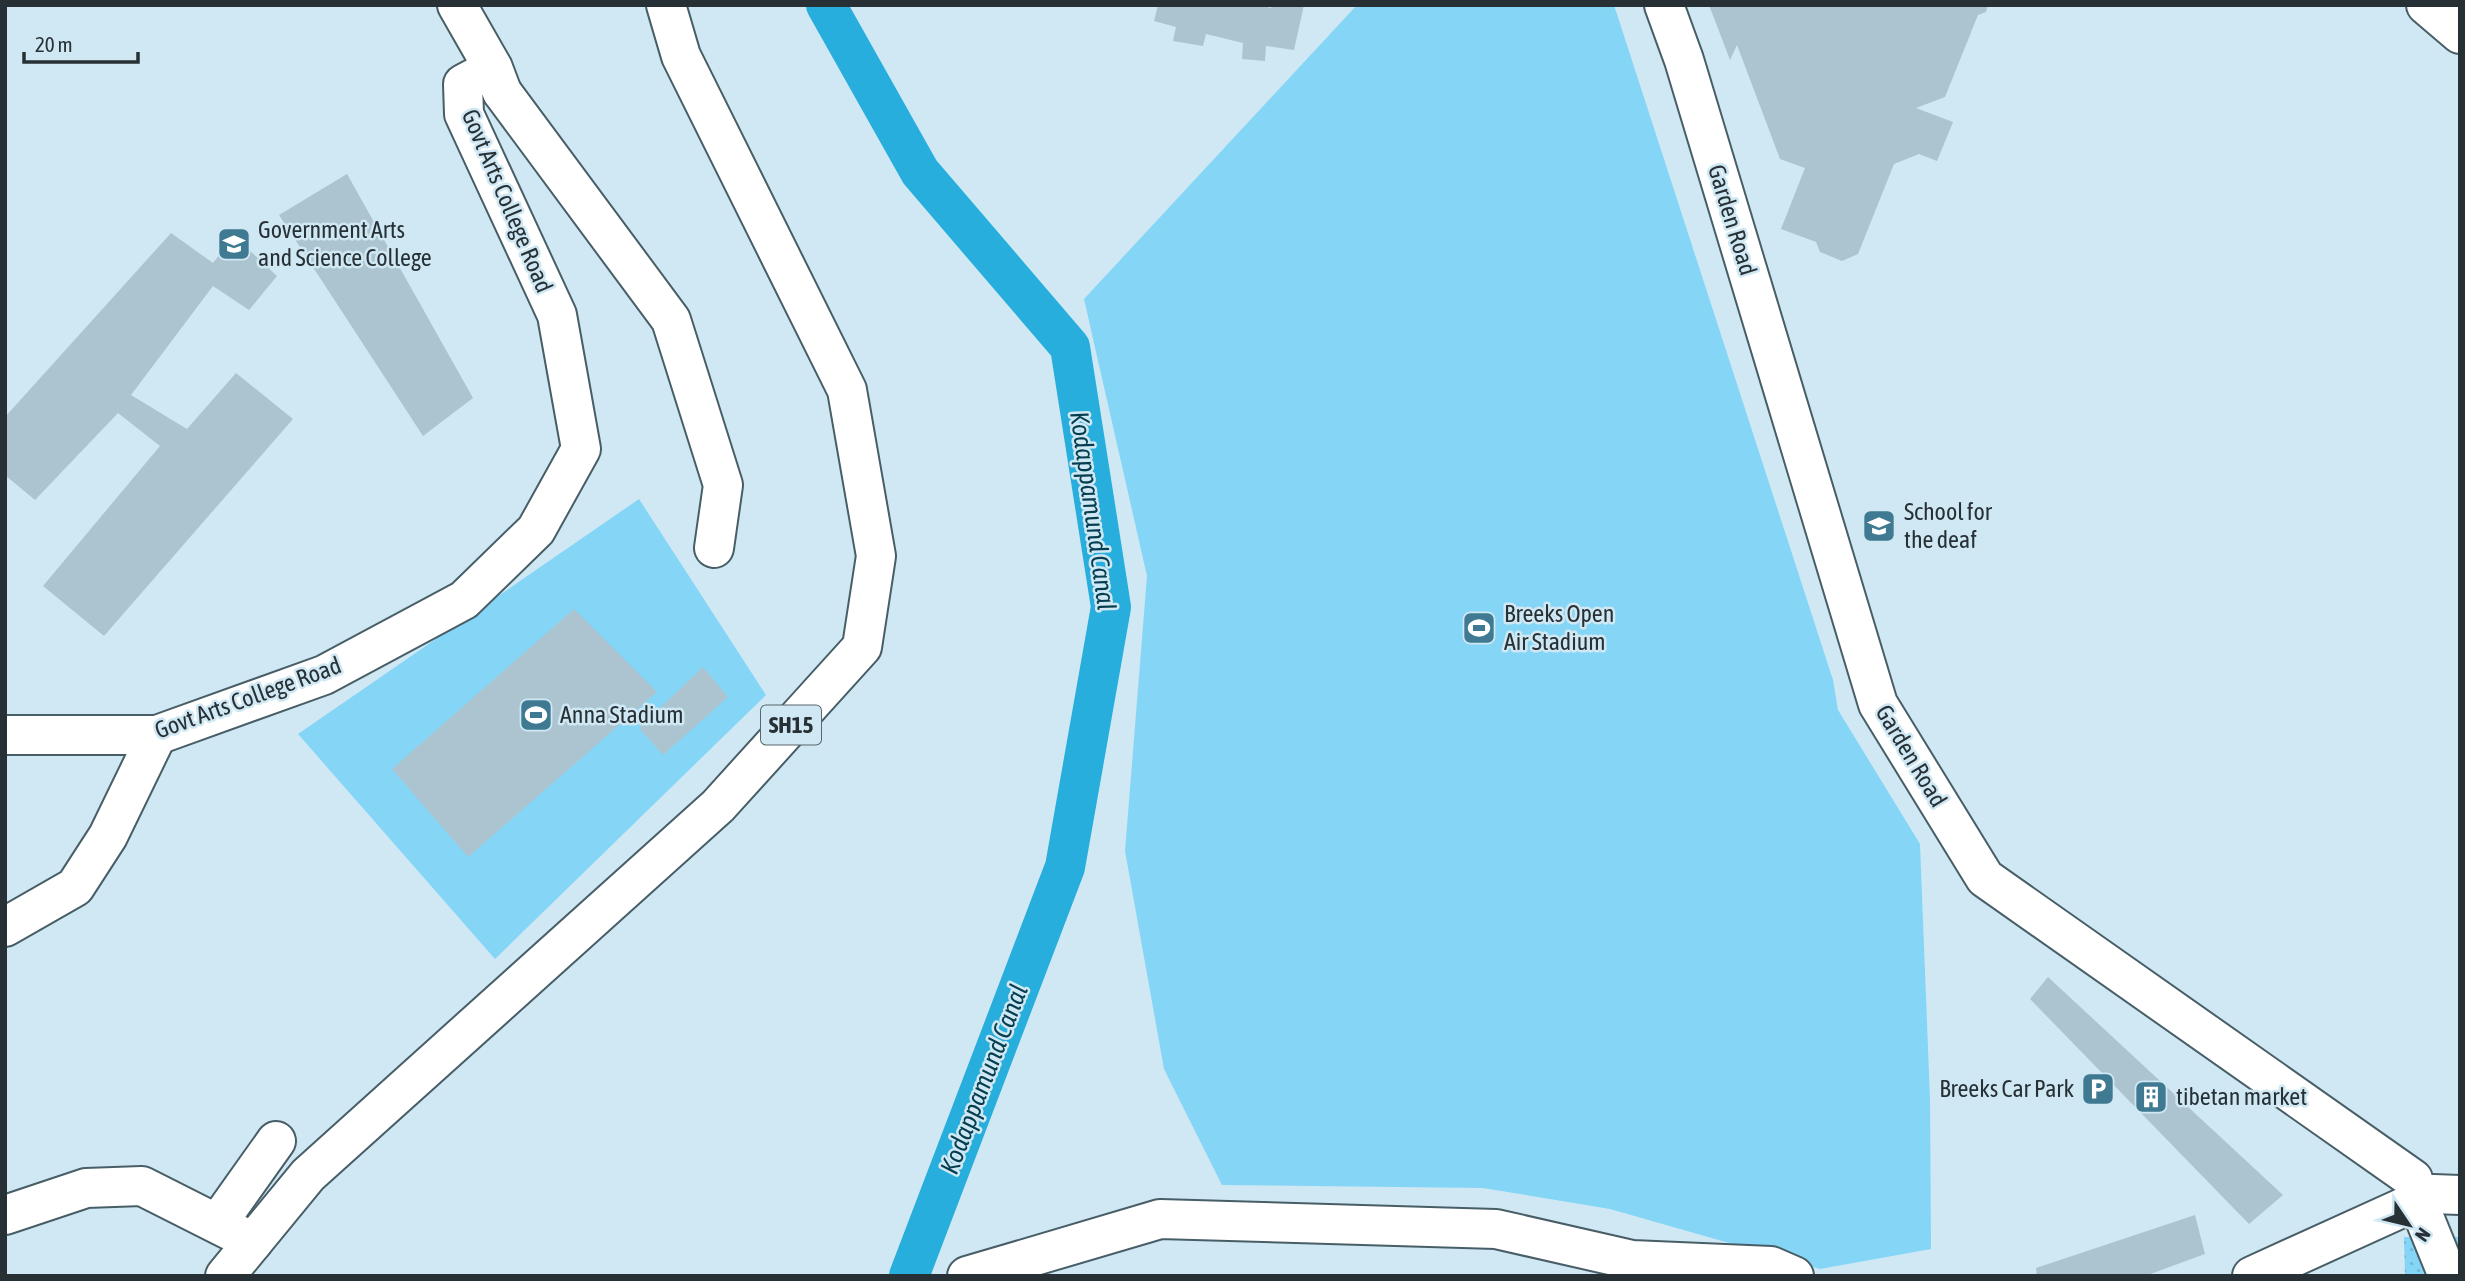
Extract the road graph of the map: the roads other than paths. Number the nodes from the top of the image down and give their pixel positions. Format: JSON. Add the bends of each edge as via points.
{"nodes":[{"id":1,"x":457,"y":5,"type":"edge"},
{"id":2,"x":666,"y":5,"type":"edge"},
{"id":3,"x":1664,"y":5,"type":"edge"},
{"id":4,"x":2427,"y":5,"type":"edge"},
{"id":5,"x":2434,"y":5,"type":"edge"},
{"id":6,"x":2460,"y":7,"type":"edge"},
{"id":7,"x":2460,"y":20,"type":"edge"},
{"id":8,"x":2460,"y":34,"type":"edge"},
{"id":9,"x":498,"y":80,"type":"junction"},
{"id":10,"x":714,"y":548,"type":"dead end"},
{"id":11,"x":5,"y":735,"type":"edge"},
{"id":12,"x":157,"y":735,"type":"junction"},
{"id":13,"x":5,"y":927,"type":"edge"},
{"id":14,"x":276,"y":1141,"type":"dead end"},
{"id":15,"x":2426,"y":1197,"type":"edge"},
{"id":16,"x":5,"y":1215,"type":"edge"},
{"id":17,"x":217,"y":1224,"type":"junction"},
{"id":18,"x":253,"y":1242,"type":"junction"},
{"id":19,"x":1626,"y":1268,"type":"edge"},
{"id":20,"x":225,"y":1276,"type":"edge"},
{"id":21,"x":967,"y":1276,"type":"edge"},
{"id":22,"x":1794,"y":1276,"type":"edge"},
{"id":23,"x":2252,"y":1276,"type":"edge"},
{"id":24,"x":2448,"y":1276,"type":"edge"}],
"edges":[{"from":1,"to":9,"type":"street"},
{"from":2,"to":18,"type":"street","number":"SH15","via":[[681,56],[847,390],[876,556],[862,647],[718,806],[308,1175]]},
{"from":3,"to":15,"type":"street","name":"Garden Road","via":[[1878,704],[1985,878]]},
{"from":4,"to":7,"type":"street"},
{"from":4,"to":8,"type":"street"},
{"from":5,"to":6,"type":"street"},
{"from":9,"to":10,"type":"street","via":[[671,320],[723,485]]},
{"from":9,"to":12,"type":"street","name":"Govt Arts College Road","via":[[463,84],[464,114],[556,315],[581,449],[536,530],[464,600],[324,675]]},
{"from":11,"to":12,"type":"street","name":"Govt Arts College Road"},
{"from":12,"to":13,"type":"street","via":[[108,836],[75,887]]},
{"from":14,"to":17,"type":"street"},
{"from":15,"to":23,"type":"street"},
{"from":15,"to":24,"type":"street"},
{"from":16,"to":17,"type":"street","via":[[86,1188],[142,1186]]},
{"from":17,"to":18,"type":"street"},
{"from":18,"to":20,"type":"street","number":"SH15"},
{"from":19,"to":21,"type":"street","via":[[1496,1229],[1160,1219]]},
{"from":19,"to":22,"type":"street","via":[[1771,1266]]}]}
